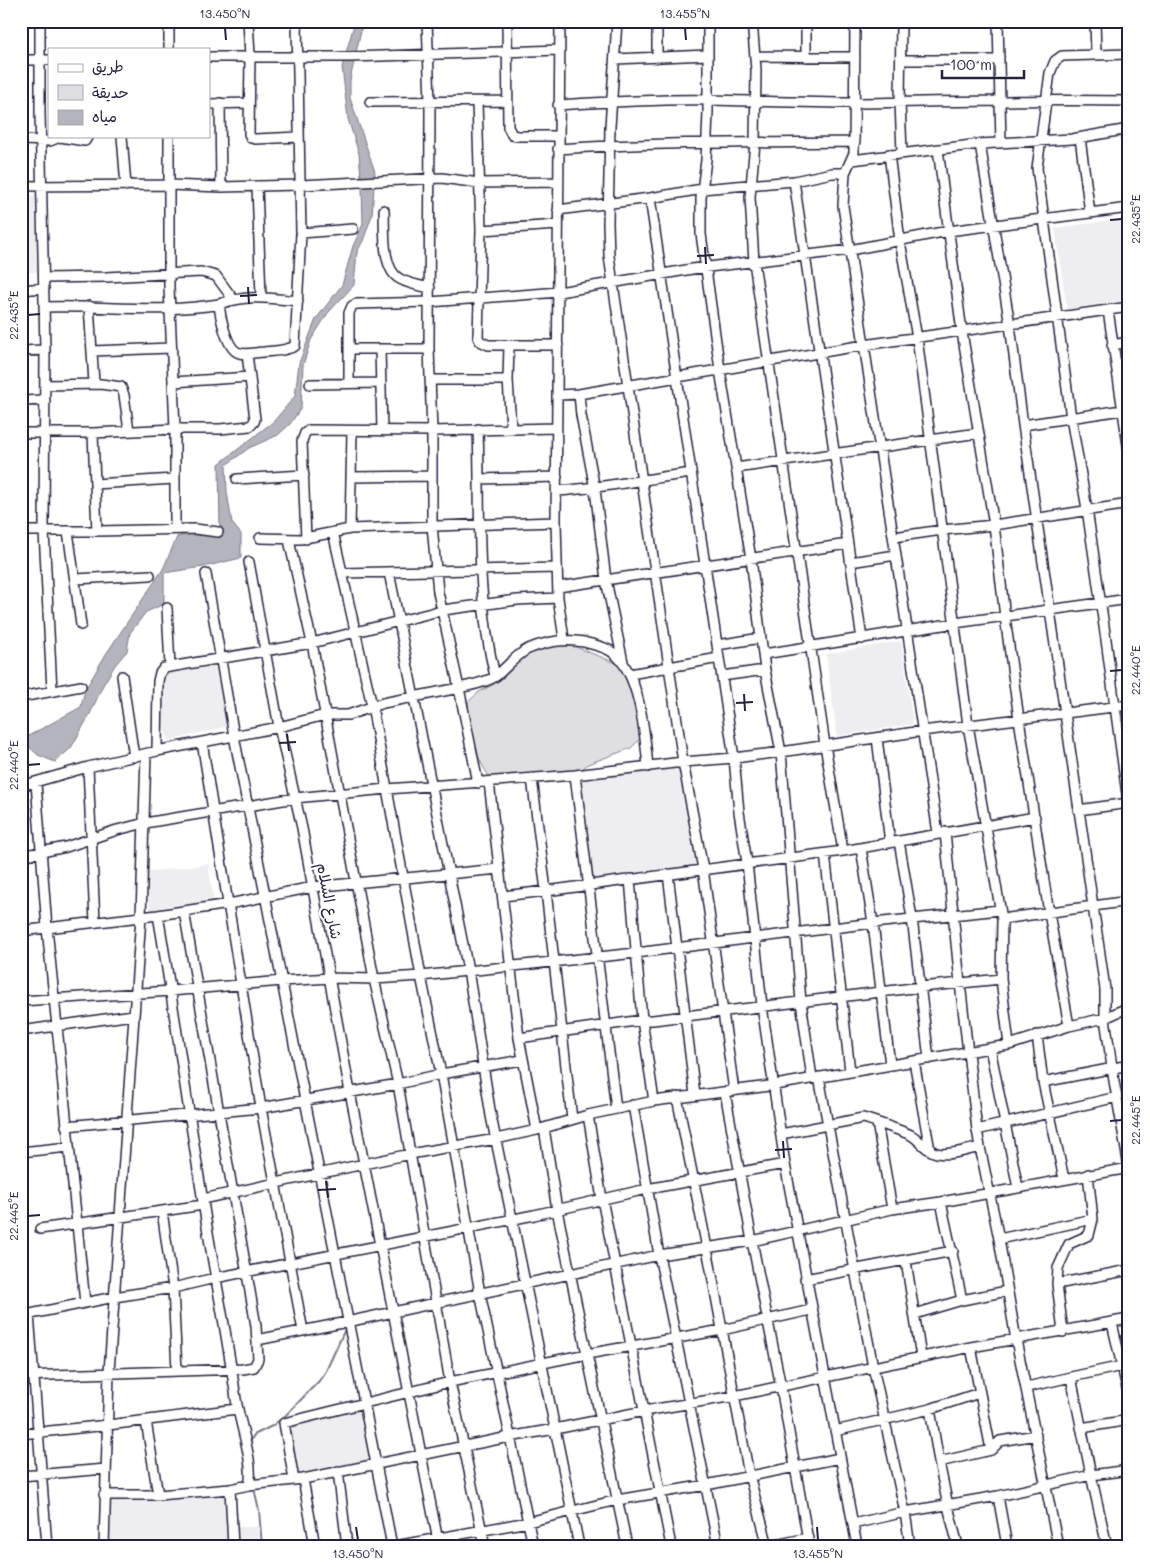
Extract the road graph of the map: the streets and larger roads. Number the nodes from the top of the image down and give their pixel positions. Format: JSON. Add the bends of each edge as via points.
{"nodes":[{"id":1,"x":40,"y":21,"type":"edge"},
{"id":2,"x":169,"y":21,"type":"edge"},
{"id":3,"x":248,"y":21,"type":"edge"},
{"id":4,"x":297,"y":21,"type":"edge"},
{"id":5,"x":427,"y":21,"type":"edge"},
{"id":6,"x":507,"y":21,"type":"edge"},
{"id":7,"x":560,"y":21,"type":"edge"},
{"id":8,"x":617,"y":21,"type":"edge"},
{"id":9,"x":657,"y":21,"type":"edge"},
{"id":10,"x":708,"y":21,"type":"edge"},
{"id":11,"x":752,"y":21,"type":"edge"},
{"id":12,"x":806,"y":21,"type":"edge"},
{"id":13,"x":855,"y":21,"type":"edge"},
{"id":14,"x":901,"y":21,"type":"edge"},
{"id":15,"x":998,"y":21,"type":"edge"},
{"id":16,"x":1095,"y":21,"type":"edge"},
{"id":17,"x":170,"y":48,"type":"edge"},
{"id":18,"x":559,"y":50,"type":"junction"},
{"id":19,"x":507,"y":52,"type":"junction"},
{"id":20,"x":1096,"y":54,"type":"junction"},
{"id":21,"x":1129,"y":54,"type":"edge"},
{"id":22,"x":428,"y":55,"type":"junction"},
{"id":23,"x":708,"y":55,"type":"junction"},
{"id":24,"x":250,"y":56,"type":"junction"},
{"id":25,"x":297,"y":56,"type":"junction"},
{"id":26,"x":756,"y":56,"type":"junction"},
{"id":27,"x":210,"y":57,"type":"edge"},
{"id":28,"x":806,"y":57,"type":"junction"},
{"id":29,"x":855,"y":57,"type":"junction"},
{"id":30,"x":657,"y":58,"type":"junction"},
{"id":31,"x":21,"y":60,"type":"edge"},
{"id":32,"x":44,"y":60,"type":"edge"},
{"id":33,"x":615,"y":60,"type":"junction"},
{"id":34,"x":902,"y":60,"type":"junction"},
{"id":35,"x":998,"y":60,"type":"junction"},
{"id":36,"x":708,"y":100,"type":"junction"},
{"id":37,"x":999,"y":100,"type":"junction"},
{"id":38,"x":507,"y":101,"type":"junction"},
{"id":39,"x":756,"y":101,"type":"junction"},
{"id":40,"x":1046,"y":101,"type":"junction"},
{"id":41,"x":1129,"y":101,"type":"edge"},
{"id":42,"x":370,"y":102,"type":"dead end"},
{"id":43,"x":430,"y":102,"type":"junction"},
{"id":44,"x":477,"y":102,"type":"junction"},
{"id":45,"x":611,"y":102,"type":"junction"},
{"id":46,"x":855,"y":102,"type":"junction"},
{"id":47,"x":900,"y":102,"type":"junction"},
{"id":48,"x":220,"y":103,"type":"junction"},
{"id":49,"x":210,"y":104,"type":"edge"},
{"id":50,"x":249,"y":104,"type":"junction"},
{"id":51,"x":558,"y":105,"type":"junction"},
{"id":52,"x":1127,"y":130,"type":"edge"},
{"id":53,"x":558,"y":136,"type":"junction"},
{"id":54,"x":299,"y":137,"type":"junction"},
{"id":55,"x":58,"y":138,"type":"edge"},
{"id":56,"x":122,"y":138,"type":"edge"},
{"id":57,"x":169,"y":138,"type":"edge"},
{"id":58,"x":1080,"y":138,"type":"junction"},
{"id":59,"x":21,"y":140,"type":"edge"},
{"id":60,"x":41,"y":141,"type":"junction"},
{"id":61,"x":1041,"y":141,"type":"junction"},
{"id":62,"x":706,"y":142,"type":"junction"},
{"id":63,"x":855,"y":142,"type":"junction"},
{"id":64,"x":1001,"y":143,"type":"junction"},
{"id":65,"x":756,"y":144,"type":"junction"},
{"id":66,"x":980,"y":144,"type":"junction"},
{"id":67,"x":610,"y":145,"type":"junction"},
{"id":68,"x":558,"y":149,"type":"junction"},
{"id":69,"x":938,"y":149,"type":"junction"},
{"id":70,"x":902,"y":153,"type":"junction"},
{"id":71,"x":889,"y":154,"type":"junction"},
{"id":72,"x":1129,"y":154,"type":"edge"},
{"id":73,"x":852,"y":160,"type":"junction"},
{"id":74,"x":845,"y":173,"type":"junction"},
{"id":75,"x":430,"y":178,"type":"junction"},
{"id":76,"x":794,"y":181,"type":"junction"},
{"id":77,"x":558,"y":182,"type":"junction"},
{"id":78,"x":478,"y":183,"type":"junction"},
{"id":79,"x":169,"y":185,"type":"junction"},
{"id":80,"x":300,"y":185,"type":"junction"},
{"id":81,"x":751,"y":185,"type":"junction"},
{"id":82,"x":21,"y":186,"type":"edge"},
{"id":83,"x":126,"y":186,"type":"junction"},
{"id":84,"x":258,"y":186,"type":"junction"},
{"id":85,"x":42,"y":187,"type":"junction"},
{"id":86,"x":221,"y":187,"type":"junction"},
{"id":87,"x":702,"y":189,"type":"junction"},
{"id":88,"x":650,"y":198,"type":"junction"},
{"id":89,"x":609,"y":202,"type":"junction"},
{"id":90,"x":1129,"y":208,"type":"edge"},
{"id":91,"x":384,"y":210,"type":"dead end"},
{"id":92,"x":558,"y":210,"type":"junction"},
{"id":93,"x":1090,"y":213,"type":"junction"},
{"id":94,"x":1044,"y":218,"type":"junction"},
{"id":95,"x":558,"y":225,"type":"junction"},
{"id":96,"x":993,"y":226,"type":"junction"},
{"id":97,"x":353,"y":229,"type":"dead end"},
{"id":98,"x":481,"y":230,"type":"junction"},
{"id":99,"x":948,"y":231,"type":"junction"},
{"id":100,"x":301,"y":232,"type":"junction"},
{"id":101,"x":900,"y":241,"type":"junction"},
{"id":102,"x":850,"y":250,"type":"junction"},
{"id":103,"x":805,"y":256,"type":"junction"},
{"id":104,"x":754,"y":262,"type":"junction"},
{"id":105,"x":706,"y":268,"type":"junction"},
{"id":106,"x":169,"y":273,"type":"junction"},
{"id":107,"x":662,"y":274,"type":"junction"},
{"id":108,"x":44,"y":278,"type":"junction"},
{"id":109,"x":612,"y":283,"type":"junction"},
{"id":110,"x":44,"y":288,"type":"junction"},
{"id":111,"x":430,"y":288,"type":"junction"},
{"id":112,"x":21,"y":290,"type":"edge"},
{"id":113,"x":559,"y":292,"type":"junction"},
{"id":114,"x":261,"y":297,"type":"junction"},
{"id":115,"x":233,"y":299,"type":"junction"},
{"id":116,"x":480,"y":299,"type":"junction"},
{"id":117,"x":298,"y":301,"type":"junction"},
{"id":118,"x":430,"y":302,"type":"junction"},
{"id":119,"x":219,"y":304,"type":"junction"},
{"id":120,"x":89,"y":306,"type":"junction"},
{"id":121,"x":44,"y":307,"type":"junction"},
{"id":122,"x":1129,"y":307,"type":"edge"},
{"id":123,"x":169,"y":308,"type":"junction"},
{"id":124,"x":1108,"y":310,"type":"junction"},
{"id":125,"x":1058,"y":318,"type":"junction"},
{"id":126,"x":1010,"y":325,"type":"junction"},
{"id":127,"x":962,"y":332,"type":"junction"},
{"id":128,"x":916,"y":338,"type":"junction"},
{"id":129,"x":1129,"y":342,"type":"edge"},
{"id":130,"x":509,"y":345,"type":"junction"},
{"id":131,"x":558,"y":345,"type":"junction"},
{"id":132,"x":864,"y":345,"type":"junction"},
{"id":133,"x":1112,"y":345,"type":"junction"},
{"id":134,"x":171,"y":348,"type":"junction"},
{"id":135,"x":349,"y":349,"type":"junction"},
{"id":136,"x":380,"y":349,"type":"junction"},
{"id":137,"x":430,"y":349,"type":"junction"},
{"id":138,"x":45,"y":350,"type":"junction"},
{"id":139,"x":21,"y":351,"type":"edge"},
{"id":140,"x":92,"y":351,"type":"junction"},
{"id":141,"x":819,"y":352,"type":"junction"},
{"id":142,"x":247,"y":354,"type":"junction"},
{"id":143,"x":770,"y":360,"type":"junction"},
{"id":144,"x":720,"y":370,"type":"junction"},
{"id":145,"x":250,"y":376,"type":"junction"},
{"id":146,"x":677,"y":377,"type":"junction"},
{"id":147,"x":430,"y":380,"type":"junction"},
{"id":148,"x":508,"y":380,"type":"junction"},
{"id":149,"x":173,"y":382,"type":"junction"},
{"id":150,"x":94,"y":383,"type":"junction"},
{"id":151,"x":381,"y":383,"type":"junction"},
{"id":152,"x":310,"y":384,"type":"dead end"},
{"id":153,"x":349,"y":384,"type":"junction"},
{"id":154,"x":45,"y":385,"type":"junction"},
{"id":155,"x":629,"y":385,"type":"junction"},
{"id":156,"x":579,"y":394,"type":"junction"},
{"id":157,"x":558,"y":395,"type":"junction"},
{"id":158,"x":46,"y":400,"type":"junction"},
{"id":159,"x":21,"y":401,"type":"edge"},
{"id":160,"x":1122,"y":410,"type":"junction"},
{"id":161,"x":1071,"y":418,"type":"junction"},
{"id":162,"x":1023,"y":425,"type":"junction"},
{"id":163,"x":511,"y":428,"type":"junction"},
{"id":164,"x":556,"y":428,"type":"junction"},
{"id":165,"x":174,"y":429,"type":"junction"},
{"id":166,"x":478,"y":429,"type":"junction"},
{"id":167,"x":382,"y":430,"type":"junction"},
{"id":168,"x":129,"y":431,"type":"junction"},
{"id":169,"x":352,"y":431,"type":"junction"},
{"id":170,"x":432,"y":431,"type":"junction"},
{"id":171,"x":45,"y":432,"type":"junction"},
{"id":172,"x":21,"y":433,"type":"edge"},
{"id":173,"x":92,"y":433,"type":"junction"},
{"id":174,"x":978,"y":433,"type":"junction"},
{"id":175,"x":930,"y":439,"type":"junction"},
{"id":176,"x":880,"y":446,"type":"junction"},
{"id":177,"x":1129,"y":452,"type":"edge"},
{"id":178,"x":834,"y":453,"type":"junction"},
{"id":179,"x":784,"y":460,"type":"junction"},
{"id":180,"x":736,"y":468,"type":"junction"},
{"id":181,"x":691,"y":473,"type":"junction"},
{"id":182,"x":304,"y":475,"type":"junction"},
{"id":183,"x":351,"y":476,"type":"junction"},
{"id":184,"x":432,"y":476,"type":"junction"},
{"id":185,"x":557,"y":477,"type":"junction"},
{"id":186,"x":174,"y":479,"type":"junction"},
{"id":187,"x":237,"y":479,"type":"dead end"},
{"id":188,"x":480,"y":479,"type":"junction"},
{"id":189,"x":643,"y":480,"type":"junction"},
{"id":190,"x":95,"y":484,"type":"junction"},
{"id":191,"x":595,"y":489,"type":"junction"},
{"id":192,"x":557,"y":492,"type":"junction"},
{"id":193,"x":1129,"y":504,"type":"edge"},
{"id":194,"x":1087,"y":509,"type":"junction"},
{"id":195,"x":1037,"y":518,"type":"junction"},
{"id":196,"x":556,"y":522,"type":"junction"},
{"id":197,"x":478,"y":524,"type":"junction"},
{"id":198,"x":432,"y":525,"type":"junction"},
{"id":199,"x":994,"y":525,"type":"junction"},
{"id":200,"x":175,"y":529,"type":"junction"},
{"id":201,"x":350,"y":529,"type":"junction"},
{"id":202,"x":942,"y":530,"type":"junction"},
{"id":203,"x":21,"y":531,"type":"edge"},
{"id":204,"x":44,"y":531,"type":"junction"},
{"id":205,"x":68,"y":531,"type":"junction"},
{"id":206,"x":96,"y":532,"type":"junction"},
{"id":207,"x":218,"y":532,"type":"dead end"},
{"id":208,"x":333,"y":532,"type":"junction"},
{"id":209,"x":894,"y":537,"type":"junction"},
{"id":210,"x":260,"y":538,"type":"dead end"},
{"id":211,"x":306,"y":538,"type":"junction"},
{"id":212,"x":289,"y":540,"type":"junction"},
{"id":213,"x":848,"y":544,"type":"junction"},
{"id":214,"x":798,"y":550,"type":"junction"},
{"id":215,"x":896,"y":555,"type":"junction"},
{"id":216,"x":750,"y":559,"type":"junction"},
{"id":217,"x":249,"y":562,"type":"dead end"},
{"id":218,"x":850,"y":562,"type":"junction"},
{"id":219,"x":706,"y":566,"type":"junction"},
{"id":220,"x":557,"y":568,"type":"junction"},
{"id":221,"x":481,"y":570,"type":"junction"},
{"id":222,"x":435,"y":571,"type":"junction"},
{"id":223,"x":342,"y":572,"type":"junction"},
{"id":224,"x":389,"y":572,"type":"junction"},
{"id":225,"x":656,"y":572,"type":"junction"},
{"id":226,"x":206,"y":574,"type":"dead end"},
{"id":227,"x":150,"y":575,"type":"dead end"},
{"id":228,"x":75,"y":579,"type":"junction"},
{"id":229,"x":606,"y":580,"type":"junction"},
{"id":230,"x":558,"y":587,"type":"junction"},
{"id":231,"x":558,"y":598,"type":"junction"},
{"id":232,"x":1129,"y":599,"type":"edge"},
{"id":233,"x":483,"y":604,"type":"junction"},
{"id":234,"x":1100,"y":604,"type":"junction"},
{"id":235,"x":167,"y":608,"type":"dead end"},
{"id":236,"x":442,"y":610,"type":"junction"},
{"id":237,"x":1050,"y":611,"type":"junction"},
{"id":238,"x":1005,"y":617,"type":"junction"},
{"id":239,"x":398,"y":621,"type":"junction"},
{"id":240,"x":955,"y":623,"type":"junction"},
{"id":241,"x":81,"y":625,"type":"dead end"},
{"id":242,"x":907,"y":631,"type":"junction"},
{"id":243,"x":354,"y":632,"type":"junction"},
{"id":244,"x":761,"y":638,"type":"junction"},
{"id":245,"x":564,"y":639,"type":"junction"},
{"id":246,"x":862,"y":639,"type":"junction"},
{"id":247,"x":312,"y":643,"type":"junction"},
{"id":248,"x":717,"y":645,"type":"junction"},
{"id":249,"x":811,"y":646,"type":"junction"},
{"id":250,"x":265,"y":652,"type":"junction"},
{"id":251,"x":764,"y":654,"type":"junction"},
{"id":252,"x":719,"y":658,"type":"junction"},
{"id":253,"x":219,"y":659,"type":"junction"},
{"id":254,"x":623,"y":662,"type":"junction"},
{"id":255,"x":170,"y":666,"type":"junction"},
{"id":256,"x":670,"y":666,"type":"junction"},
{"id":257,"x":765,"y":670,"type":"junction"},
{"id":258,"x":630,"y":674,"type":"junction"},
{"id":259,"x":122,"y":676,"type":"dead end"},
{"id":260,"x":495,"y":676,"type":"junction"},
{"id":261,"x":722,"y":676,"type":"junction"},
{"id":262,"x":81,"y":686,"type":"dead end"},
{"id":263,"x":459,"y":688,"type":"junction"},
{"id":264,"x":52,"y":691,"type":"junction"},
{"id":265,"x":415,"y":696,"type":"junction"},
{"id":266,"x":21,"y":697,"type":"edge"},
{"id":267,"x":1129,"y":705,"type":"edge"},
{"id":268,"x":372,"y":706,"type":"junction"},
{"id":269,"x":1115,"y":708,"type":"junction"},
{"id":270,"x":1065,"y":712,"type":"junction"},
{"id":271,"x":325,"y":715,"type":"junction"},
{"id":272,"x":1019,"y":719,"type":"junction"},
{"id":273,"x":968,"y":725,"type":"junction"},
{"id":274,"x":279,"y":727,"type":"junction"},
{"id":275,"x":922,"y":731,"type":"junction"},
{"id":276,"x":234,"y":736,"type":"junction"},
{"id":277,"x":877,"y":738,"type":"junction"},
{"id":278,"x":202,"y":742,"type":"junction"},
{"id":279,"x":826,"y":745,"type":"junction"},
{"id":280,"x":157,"y":751,"type":"junction"},
{"id":281,"x":781,"y":752,"type":"junction"},
{"id":282,"x":146,"y":754,"type":"junction"},
{"id":283,"x":134,"y":757,"type":"junction"},
{"id":284,"x":734,"y":758,"type":"junction"},
{"id":285,"x":683,"y":762,"type":"junction"},
{"id":286,"x":648,"y":766,"type":"junction"},
{"id":287,"x":88,"y":767,"type":"junction"},
{"id":288,"x":575,"y":774,"type":"junction"},
{"id":289,"x":532,"y":778,"type":"junction"},
{"id":290,"x":36,"y":782,"type":"junction"},
{"id":291,"x":489,"y":782,"type":"junction"},
{"id":292,"x":478,"y":783,"type":"junction"},
{"id":293,"x":21,"y":786,"type":"edge"},
{"id":294,"x":431,"y":786,"type":"junction"},
{"id":295,"x":387,"y":789,"type":"junction"},
{"id":296,"x":341,"y":793,"type":"junction"},
{"id":297,"x":295,"y":798,"type":"junction"},
{"id":298,"x":247,"y":805,"type":"junction"},
{"id":299,"x":1128,"y":805,"type":"edge"},
{"id":300,"x":1078,"y":810,"type":"junction"},
{"id":301,"x":212,"y":811,"type":"junction"},
{"id":302,"x":1035,"y":817,"type":"junction"},
{"id":303,"x":145,"y":822,"type":"junction"},
{"id":304,"x":986,"y":824,"type":"junction"},
{"id":305,"x":942,"y":833,"type":"junction"},
{"id":306,"x":91,"y":839,"type":"junction"},
{"id":307,"x":894,"y":842,"type":"junction"},
{"id":308,"x":861,"y":848,"type":"junction"},
{"id":309,"x":843,"y":851,"type":"junction"},
{"id":310,"x":42,"y":853,"type":"junction"},
{"id":311,"x":825,"y":854,"type":"junction"},
{"id":312,"x":21,"y":856,"type":"edge"},
{"id":313,"x":790,"y":858,"type":"junction"},
{"id":314,"x":748,"y":863,"type":"junction"},
{"id":315,"x":499,"y":868,"type":"junction"},
{"id":316,"x":702,"y":869,"type":"junction"},
{"id":317,"x":448,"y":872,"type":"junction"},
{"id":318,"x":668,"y":874,"type":"junction"},
{"id":319,"x":403,"y":877,"type":"junction"},
{"id":320,"x":630,"y":879,"type":"junction"},
{"id":321,"x":356,"y":883,"type":"junction"},
{"id":322,"x":589,"y":884,"type":"junction"},
{"id":323,"x":313,"y":887,"type":"junction"},
{"id":324,"x":546,"y":890,"type":"junction"},
{"id":325,"x":503,"y":896,"type":"junction"},
{"id":326,"x":264,"y":897,"type":"junction"},
{"id":327,"x":1129,"y":901,"type":"edge"},
{"id":328,"x":229,"y":904,"type":"junction"},
{"id":329,"x":1094,"y":907,"type":"junction"},
{"id":330,"x":184,"y":911,"type":"junction"},
{"id":331,"x":1049,"y":913,"type":"junction"},
{"id":332,"x":954,"y":914,"type":"junction"},
{"id":333,"x":158,"y":915,"type":"junction"},
{"id":334,"x":1001,"y":915,"type":"junction"},
{"id":335,"x":141,"y":917,"type":"junction"},
{"id":336,"x":912,"y":918,"type":"junction"},
{"id":337,"x":95,"y":922,"type":"junction"},
{"id":338,"x":874,"y":923,"type":"junction"},
{"id":339,"x":48,"y":928,"type":"junction"},
{"id":340,"x":834,"y":928,"type":"junction"},
{"id":341,"x":21,"y":931,"type":"edge"},
{"id":342,"x":795,"y":933,"type":"junction"},
{"id":343,"x":754,"y":937,"type":"junction"},
{"id":344,"x":713,"y":943,"type":"junction"},
{"id":345,"x":677,"y":947,"type":"junction"},
{"id":346,"x":636,"y":953,"type":"junction"},
{"id":347,"x":597,"y":957,"type":"junction"},
{"id":348,"x":554,"y":962,"type":"junction"},
{"id":349,"x":511,"y":967,"type":"junction"},
{"id":350,"x":468,"y":970,"type":"junction"},
{"id":351,"x":421,"y":976,"type":"junction"},
{"id":352,"x":330,"y":978,"type":"junction"},
{"id":353,"x":374,"y":979,"type":"junction"},
{"id":354,"x":1002,"y":979,"type":"junction"},
{"id":355,"x":282,"y":981,"type":"junction"},
{"id":356,"x":960,"y":983,"type":"junction"},
{"id":357,"x":242,"y":984,"type":"junction"},
{"id":358,"x":921,"y":987,"type":"junction"},
{"id":359,"x":197,"y":988,"type":"junction"},
{"id":360,"x":171,"y":991,"type":"junction"},
{"id":361,"x":882,"y":992,"type":"junction"},
{"id":362,"x":134,"y":993,"type":"junction"},
{"id":363,"x":842,"y":997,"type":"junction"},
{"id":364,"x":55,"y":999,"type":"junction"},
{"id":365,"x":21,"y":1000,"type":"edge"},
{"id":366,"x":800,"y":1002,"type":"junction"},
{"id":367,"x":762,"y":1006,"type":"junction"},
{"id":368,"x":1129,"y":1007,"type":"edge"},
{"id":369,"x":722,"y":1011,"type":"junction"},
{"id":370,"x":133,"y":1014,"type":"junction"},
{"id":371,"x":685,"y":1016,"type":"junction"},
{"id":372,"x":1105,"y":1018,"type":"junction"},
{"id":373,"x":642,"y":1020,"type":"junction"},
{"id":374,"x":58,"y":1025,"type":"junction"},
{"id":375,"x":606,"y":1025,"type":"junction"},
{"id":376,"x":1069,"y":1026,"type":"junction"},
{"id":377,"x":21,"y":1031,"type":"edge"},
{"id":378,"x":563,"y":1031,"type":"junction"},
{"id":379,"x":1037,"y":1035,"type":"junction"},
{"id":380,"x":519,"y":1038,"type":"junction"},
{"id":381,"x":1009,"y":1044,"type":"junction"},
{"id":382,"x":990,"y":1048,"type":"junction"},
{"id":383,"x":968,"y":1053,"type":"junction"},
{"id":384,"x":929,"y":1059,"type":"junction"},
{"id":385,"x":522,"y":1060,"type":"junction"},
{"id":386,"x":914,"y":1061,"type":"junction"},
{"id":387,"x":890,"y":1065,"type":"junction"},
{"id":388,"x":1129,"y":1065,"type":"edge"},
{"id":389,"x":483,"y":1066,"type":"junction"},
{"id":390,"x":1112,"y":1068,"type":"junction"},
{"id":391,"x":850,"y":1072,"type":"junction"},
{"id":392,"x":441,"y":1074,"type":"junction"},
{"id":393,"x":816,"y":1078,"type":"junction"},
{"id":394,"x":1043,"y":1082,"type":"junction"},
{"id":395,"x":398,"y":1084,"type":"junction"},
{"id":396,"x":773,"y":1086,"type":"junction"},
{"id":397,"x":350,"y":1092,"type":"junction"},
{"id":398,"x":729,"y":1092,"type":"junction"},
{"id":399,"x":694,"y":1095,"type":"junction"},
{"id":400,"x":677,"y":1097,"type":"junction"},
{"id":401,"x":1117,"y":1098,"type":"junction"},
{"id":402,"x":304,"y":1101,"type":"junction"},
{"id":403,"x":654,"y":1101,"type":"junction"},
{"id":404,"x":633,"y":1105,"type":"junction"},
{"id":405,"x":262,"y":1108,"type":"junction"},
{"id":406,"x":616,"y":1109,"type":"junction"},
{"id":407,"x":1050,"y":1112,"type":"junction"},
{"id":408,"x":219,"y":1113,"type":"junction"},
{"id":409,"x":190,"y":1115,"type":"junction"},
{"id":410,"x":588,"y":1115,"type":"junction"},
{"id":411,"x":572,"y":1119,"type":"junction"},
{"id":412,"x":126,"y":1121,"type":"junction"},
{"id":413,"x":1006,"y":1123,"type":"junction"},
{"id":414,"x":877,"y":1124,"type":"junction"},
{"id":415,"x":66,"y":1126,"type":"junction"},
{"id":416,"x":828,"y":1126,"type":"junction"},
{"id":417,"x":540,"y":1129,"type":"junction"},
{"id":418,"x":977,"y":1130,"type":"junction"},
{"id":419,"x":781,"y":1134,"type":"junction"},
{"id":420,"x":496,"y":1139,"type":"junction"},
{"id":421,"x":453,"y":1146,"type":"junction"},
{"id":422,"x":69,"y":1147,"type":"junction"},
{"id":423,"x":980,"y":1147,"type":"junction"},
{"id":424,"x":930,"y":1150,"type":"junction"},
{"id":425,"x":21,"y":1152,"type":"edge"},
{"id":426,"x":410,"y":1154,"type":"junction"},
{"id":427,"x":364,"y":1164,"type":"junction"},
{"id":428,"x":785,"y":1164,"type":"junction"},
{"id":429,"x":1129,"y":1167,"type":"edge"},
{"id":430,"x":740,"y":1172,"type":"junction"},
{"id":431,"x":319,"y":1174,"type":"junction"},
{"id":432,"x":1088,"y":1174,"type":"junction"},
{"id":433,"x":1064,"y":1179,"type":"junction"},
{"id":434,"x":694,"y":1180,"type":"junction"},
{"id":435,"x":276,"y":1184,"type":"junction"},
{"id":436,"x":1018,"y":1188,"type":"junction"},
{"id":437,"x":647,"y":1189,"type":"junction"},
{"id":438,"x":232,"y":1193,"type":"junction"},
{"id":439,"x":989,"y":1194,"type":"junction"},
{"id":440,"x":602,"y":1199,"type":"junction"},
{"id":441,"x":203,"y":1202,"type":"junction"},
{"id":442,"x":941,"y":1202,"type":"junction"},
{"id":443,"x":892,"y":1209,"type":"junction"},
{"id":444,"x":557,"y":1210,"type":"junction"},
{"id":445,"x":162,"y":1211,"type":"junction"},
{"id":446,"x":120,"y":1218,"type":"junction"},
{"id":447,"x":513,"y":1219,"type":"junction"},
{"id":448,"x":1093,"y":1219,"type":"junction"},
{"id":449,"x":846,"y":1220,"type":"junction"},
{"id":450,"x":77,"y":1224,"type":"junction"},
{"id":451,"x":468,"y":1227,"type":"junction"},
{"id":452,"x":40,"y":1229,"type":"dead end"},
{"id":453,"x":798,"y":1231,"type":"junction"},
{"id":454,"x":425,"y":1236,"type":"junction"},
{"id":455,"x":999,"y":1239,"type":"junction"},
{"id":456,"x":752,"y":1241,"type":"junction"},
{"id":457,"x":380,"y":1245,"type":"junction"},
{"id":458,"x":707,"y":1248,"type":"junction"},
{"id":459,"x":953,"y":1251,"type":"junction"},
{"id":460,"x":334,"y":1254,"type":"junction"},
{"id":461,"x":659,"y":1255,"type":"junction"},
{"id":462,"x":906,"y":1261,"type":"junction"},
{"id":463,"x":290,"y":1264,"type":"junction"},
{"id":464,"x":615,"y":1264,"type":"junction"},
{"id":465,"x":855,"y":1269,"type":"junction"},
{"id":466,"x":1129,"y":1270,"type":"edge"},
{"id":467,"x":246,"y":1272,"type":"junction"},
{"id":468,"x":571,"y":1275,"type":"junction"},
{"id":469,"x":216,"y":1278,"type":"junction"},
{"id":470,"x":806,"y":1279,"type":"junction"},
{"id":471,"x":524,"y":1284,"type":"junction"},
{"id":472,"x":1057,"y":1284,"type":"junction"},
{"id":473,"x":173,"y":1288,"type":"junction"},
{"id":474,"x":1007,"y":1291,"type":"junction"},
{"id":475,"x":480,"y":1294,"type":"junction"},
{"id":476,"x":114,"y":1297,"type":"junction"},
{"id":477,"x":962,"y":1300,"type":"junction"},
{"id":478,"x":436,"y":1302,"type":"junction"},
{"id":479,"x":85,"y":1303,"type":"junction"},
{"id":480,"x":811,"y":1310,"type":"junction"},
{"id":481,"x":393,"y":1312,"type":"junction"},
{"id":482,"x":915,"y":1314,"type":"junction"},
{"id":483,"x":25,"y":1315,"type":"edge"},
{"id":484,"x":767,"y":1319,"type":"junction"},
{"id":485,"x":1129,"y":1319,"type":"edge"},
{"id":486,"x":347,"y":1322,"type":"junction"},
{"id":487,"x":1112,"y":1323,"type":"junction"},
{"id":488,"x":722,"y":1330,"type":"junction"},
{"id":489,"x":303,"y":1331,"type":"junction"},
{"id":490,"x":1063,"y":1332,"type":"junction"},
{"id":491,"x":677,"y":1338,"type":"junction"},
{"id":492,"x":257,"y":1340,"type":"junction"},
{"id":493,"x":1016,"y":1340,"type":"junction"},
{"id":494,"x":631,"y":1346,"type":"junction"},
{"id":495,"x":971,"y":1347,"type":"junction"},
{"id":496,"x":587,"y":1354,"type":"junction"},
{"id":497,"x":921,"y":1357,"type":"junction"},
{"id":498,"x":541,"y":1364,"type":"junction"},
{"id":499,"x":1122,"y":1366,"type":"junction"},
{"id":500,"x":873,"y":1367,"type":"junction"},
{"id":501,"x":232,"y":1370,"type":"junction"},
{"id":502,"x":177,"y":1371,"type":"junction"},
{"id":503,"x":109,"y":1372,"type":"junction"},
{"id":504,"x":496,"y":1372,"type":"junction"},
{"id":505,"x":34,"y":1375,"type":"junction"},
{"id":506,"x":21,"y":1376,"type":"edge"},
{"id":507,"x":825,"y":1376,"type":"junction"},
{"id":508,"x":1072,"y":1378,"type":"junction"},
{"id":509,"x":450,"y":1382,"type":"junction"},
{"id":510,"x":781,"y":1387,"type":"junction"},
{"id":511,"x":1027,"y":1387,"type":"junction"},
{"id":512,"x":409,"y":1391,"type":"junction"},
{"id":513,"x":979,"y":1393,"type":"junction"},
{"id":514,"x":734,"y":1396,"type":"junction"},
{"id":515,"x":1129,"y":1397,"type":"edge"},
{"id":516,"x":363,"y":1402,"type":"junction"},
{"id":517,"x":689,"y":1404,"type":"junction"},
{"id":518,"x":237,"y":1409,"type":"junction"},
{"id":519,"x":930,"y":1409,"type":"junction"},
{"id":520,"x":644,"y":1411,"type":"junction"},
{"id":521,"x":600,"y":1419,"type":"junction"},
{"id":522,"x":884,"y":1420,"type":"junction"},
{"id":523,"x":1129,"y":1420,"type":"edge"},
{"id":524,"x":146,"y":1421,"type":"junction"},
{"id":525,"x":108,"y":1425,"type":"junction"},
{"id":526,"x":1081,"y":1428,"type":"junction"},
{"id":527,"x":554,"y":1430,"type":"junction"},
{"id":528,"x":835,"y":1431,"type":"junction"},
{"id":529,"x":39,"y":1433,"type":"junction"},
{"id":530,"x":21,"y":1434,"type":"edge"},
{"id":531,"x":1036,"y":1435,"type":"junction"},
{"id":532,"x":509,"y":1437,"type":"junction"},
{"id":533,"x":464,"y":1446,"type":"junction"},
{"id":534,"x":991,"y":1450,"type":"junction"},
{"id":535,"x":421,"y":1455,"type":"junction"},
{"id":536,"x":840,"y":1458,"type":"junction"},
{"id":537,"x":939,"y":1462,"type":"junction"},
{"id":538,"x":376,"y":1464,"type":"junction"},
{"id":539,"x":795,"y":1467,"type":"junction"},
{"id":540,"x":106,"y":1470,"type":"junction"},
{"id":541,"x":1129,"y":1470,"type":"edge"},
{"id":542,"x":338,"y":1471,"type":"junction"},
{"id":543,"x":42,"y":1474,"type":"junction"},
{"id":544,"x":749,"y":1475,"type":"junction"},
{"id":545,"x":1091,"y":1475,"type":"junction"},
{"id":546,"x":21,"y":1476,"type":"edge"},
{"id":547,"x":298,"y":1479,"type":"junction"},
{"id":548,"x":1046,"y":1484,"type":"junction"},
{"id":549,"x":249,"y":1485,"type":"junction"},
{"id":550,"x":706,"y":1485,"type":"junction"},
{"id":551,"x":230,"y":1489,"type":"junction"},
{"id":552,"x":660,"y":1492,"type":"junction"},
{"id":553,"x":104,"y":1495,"type":"junction"},
{"id":554,"x":158,"y":1495,"type":"junction"},
{"id":555,"x":998,"y":1496,"type":"junction"},
{"id":556,"x":617,"y":1500,"type":"junction"},
{"id":557,"x":948,"y":1506,"type":"junction"},
{"id":558,"x":572,"y":1511,"type":"junction"},
{"id":559,"x":905,"y":1512,"type":"junction"},
{"id":560,"x":528,"y":1522,"type":"junction"},
{"id":561,"x":853,"y":1524,"type":"junction"},
{"id":562,"x":481,"y":1529,"type":"junction"},
{"id":563,"x":438,"y":1542,"type":"edge"},
{"id":564,"x":809,"y":1542,"type":"edge"},
{"id":565,"x":47,"y":1546,"type":"edge"},
{"id":566,"x":104,"y":1546,"type":"edge"},
{"id":567,"x":233,"y":1546,"type":"edge"},
{"id":568,"x":314,"y":1546,"type":"edge"},
{"id":569,"x":347,"y":1546,"type":"edge"},
{"id":570,"x":394,"y":1546,"type":"edge"},
{"id":571,"x":486,"y":1546,"type":"edge"},
{"id":572,"x":532,"y":1546,"type":"edge"},
{"id":573,"x":578,"y":1546,"type":"edge"},
{"id":574,"x":626,"y":1546,"type":"edge"},
{"id":575,"x":671,"y":1546,"type":"edge"},
{"id":576,"x":718,"y":1546,"type":"edge"},
{"id":577,"x":769,"y":1546,"type":"edge"},
{"id":578,"x":857,"y":1546,"type":"edge"},
{"id":579,"x":910,"y":1546,"type":"edge"},
{"id":580,"x":958,"y":1546,"type":"edge"},
{"id":581,"x":1007,"y":1546,"type":"edge"},
{"id":582,"x":1058,"y":1546,"type":"edge"},
{"id":583,"x":1107,"y":1546,"type":"edge"}],
"edges":[{"from":1,"to":32,"type":"street"},
{"from":2,"to":17,"type":"street"},
{"from":3,"to":24,"type":"street"},
{"from":4,"to":25,"type":"street"},
{"from":5,"to":22,"type":"street"},
{"from":6,"to":19,"type":"street"},
{"from":7,"to":18,"type":"street"},
{"from":8,"to":33,"type":"street"},
{"from":9,"to":30,"type":"street"},
{"from":10,"to":23,"type":"street"},
{"from":11,"to":26,"type":"street"},
{"from":12,"to":28,"type":"street"},
{"from":13,"to":29,"type":"street"},
{"from":14,"to":34,"type":"street"},
{"from":15,"to":35,"type":"street"},
{"from":16,"to":20,"type":"street"},
{"from":18,"to":19,"type":"street"},
{"from":18,"to":51,"type":"street"},
{"from":19,"to":22,"type":"street"},
{"from":19,"to":38,"type":"street"},
{"from":20,"to":21,"type":"street"},
{"from":20,"to":40,"type":"street","via":[[1059,57],[1050,73]]},
{"from":22,"to":25,"type":"street"},
{"from":22,"to":43,"type":"street"},
{"from":23,"to":30,"type":"street"},
{"from":23,"to":36,"type":"street"},
{"from":24,"to":25,"type":"street"},
{"from":24,"to":27,"type":"street"},
{"from":24,"to":50,"type":"street"},
{"from":25,"to":54,"type":"street"},
{"from":26,"to":28,"type":"street"},
{"from":26,"to":39,"type":"street"},
{"from":28,"to":29,"type":"street"},
{"from":29,"to":46,"type":"street"},
{"from":30,"to":33,"type":"street"},
{"from":31,"to":32,"type":"street"},
{"from":32,"to":60,"type":"street"},
{"from":33,"to":45,"type":"street"},
{"from":34,"to":35,"type":"street"},
{"from":34,"to":47,"type":"street"},
{"from":35,"to":37,"type":"street"},
{"from":36,"to":39,"type":"street"},
{"from":36,"to":45,"type":"street"},
{"from":36,"to":62,"type":"street"},
{"from":37,"to":40,"type":"street"},
{"from":37,"to":47,"type":"street"},
{"from":37,"to":64,"type":"street"},
{"from":38,"to":44,"type":"street"},
{"from":38,"to":53,"type":"street","via":[[508,127],[512,135]]},
{"from":39,"to":46,"type":"street"},
{"from":39,"to":65,"type":"street"},
{"from":40,"to":41,"type":"street"},
{"from":40,"to":61,"type":"street"},
{"from":42,"to":43,"type":"street"},
{"from":43,"to":44,"type":"street"},
{"from":43,"to":75,"type":"street"},
{"from":44,"to":78,"type":"street"},
{"from":45,"to":51,"type":"street"},
{"from":45,"to":67,"type":"street"},
{"from":46,"to":47,"type":"street"},
{"from":46,"to":63,"type":"street"},
{"from":47,"to":70,"type":"street"},
{"from":48,"to":49,"type":"street"},
{"from":48,"to":50,"type":"street"},
{"from":48,"to":86,"type":"street"},
{"from":50,"to":54,"type":"street","via":[[248,134],[251,138]]},
{"from":51,"to":53,"type":"street"},
{"from":52,"to":58,"type":"street"},
{"from":52,"to":72,"type":"street"},
{"from":53,"to":68,"type":"street"},
{"from":54,"to":80,"type":"street"},
{"from":55,"to":60,"type":"street"},
{"from":56,"to":83,"type":"street"},
{"from":57,"to":79,"type":"street"},
{"from":58,"to":61,"type":"street"},
{"from":58,"to":93,"type":"street"},
{"from":59,"to":60,"type":"street"},
{"from":60,"to":85,"type":"street"},
{"from":61,"to":64,"type":"street"},
{"from":61,"to":94,"type":"street","via":[[1037,168]]},
{"from":62,"to":65,"type":"street"},
{"from":62,"to":67,"type":"street"},
{"from":62,"to":87,"type":"street"},
{"from":63,"to":65,"type":"street"},
{"from":63,"to":73,"type":"street"},
{"from":64,"to":66,"type":"street"},
{"from":65,"to":81,"type":"street"},
{"from":66,"to":69,"type":"street"},
{"from":66,"to":96,"type":"street"},
{"from":67,"to":68,"type":"street"},
{"from":67,"to":89,"type":"street"},
{"from":68,"to":77,"type":"street"},
{"from":69,"to":70,"type":"street"},
{"from":69,"to":99,"type":"street"},
{"from":70,"to":71,"type":"street"},
{"from":71,"to":73,"type":"street"},
{"from":71,"to":101,"type":"street"},
{"from":73,"to":74,"type":"street"},
{"from":74,"to":76,"type":"street"},
{"from":74,"to":102,"type":"street","via":[[843,206]]},
{"from":75,"to":78,"type":"street"},
{"from":75,"to":80,"type":"street"},
{"from":75,"to":111,"type":"street"},
{"from":76,"to":81,"type":"street"},
{"from":76,"to":103,"type":"street"},
{"from":77,"to":78,"type":"street"},
{"from":77,"to":92,"type":"street"},
{"from":78,"to":98,"type":"street"},
{"from":79,"to":83,"type":"street"},
{"from":79,"to":86,"type":"street"},
{"from":79,"to":106,"type":"street"},
{"from":80,"to":84,"type":"street"},
{"from":80,"to":100,"type":"street"},
{"from":81,"to":87,"type":"street"},
{"from":81,"to":104,"type":"street"},
{"from":82,"to":85,"type":"street"},
{"from":83,"to":85,"type":"street"},
{"from":84,"to":86,"type":"street"},
{"from":84,"to":114,"type":"street"},
{"from":85,"to":108,"type":"street"},
{"from":87,"to":88,"type":"street"},
{"from":87,"to":105,"type":"street","via":[[701,234]]},
{"from":88,"to":89,"type":"street"},
{"from":88,"to":107,"type":"street"},
{"from":89,"to":92,"type":"street"},
{"from":89,"to":109,"type":"street"},
{"from":90,"to":93,"type":"street"},
{"from":91,"to":111,"type":"street","via":[[386,256],[392,271],[400,279]]},
{"from":92,"to":95,"type":"street"},
{"from":93,"to":94,"type":"street"},
{"from":94,"to":96,"type":"street"},
{"from":94,"to":125,"type":"street"},
{"from":95,"to":98,"type":"street"},
{"from":95,"to":113,"type":"street"},
{"from":96,"to":99,"type":"street"},
{"from":96,"to":126,"type":"street"},
{"from":97,"to":100,"type":"street"},
{"from":98,"to":116,"type":"street"},
{"from":99,"to":101,"type":"street"},
{"from":99,"to":127,"type":"street"},
{"from":100,"to":117,"type":"street"},
{"from":101,"to":102,"type":"street"},
{"from":101,"to":128,"type":"street"},
{"from":102,"to":103,"type":"street"},
{"from":102,"to":132,"type":"street"},
{"from":103,"to":104,"type":"street"},
{"from":103,"to":141,"type":"street"},
{"from":104,"to":105,"type":"street"},
{"from":104,"to":143,"type":"street"},
{"from":105,"to":107,"type":"street"},
{"from":105,"to":144,"type":"street"},
{"from":106,"to":108,"type":"street"},
{"from":106,"to":115,"type":"street","via":[[212,274]]},
{"from":106,"to":123,"type":"street"},
{"from":107,"to":109,"type":"street"},
{"from":107,"to":146,"type":"street"},
{"from":108,"to":110,"type":"street"},
{"from":109,"to":113,"type":"street"},
{"from":109,"to":155,"type":"street"},
{"from":110,"to":112,"type":"street"},
{"from":110,"to":121,"type":"street"},
{"from":111,"to":118,"type":"street"},
{"from":113,"to":116,"type":"street"},
{"from":113,"to":131,"type":"street"},
{"from":114,"to":115,"type":"street"},
{"from":114,"to":117,"type":"street"},
{"from":115,"to":119,"type":"street"},
{"from":116,"to":118,"type":"street"},
{"from":116,"to":130,"type":"street","via":[[480,341],[488,345]]},
{"from":117,"to":142,"type":"street","via":[[295,346]]},
{"from":118,"to":135,"type":"street","via":[[354,304],[349,313]]},
{"from":118,"to":137,"type":"street"},
{"from":119,"to":123,"type":"street"},
{"from":119,"to":142,"type":"street","via":[[232,347]]},
{"from":120,"to":121,"type":"street"},
{"from":120,"to":123,"type":"street"},
{"from":120,"to":140,"type":"street"},
{"from":121,"to":138,"type":"street"},
{"from":122,"to":124,"type":"street"},
{"from":123,"to":134,"type":"street"},
{"from":124,"to":125,"type":"street"},
{"from":124,"to":133,"type":"street"},
{"from":125,"to":126,"type":"street"},
{"from":125,"to":161,"type":"street"},
{"from":126,"to":127,"type":"street"},
{"from":126,"to":162,"type":"street"},
{"from":127,"to":128,"type":"street"},
{"from":127,"to":174,"type":"street"},
{"from":128,"to":132,"type":"street"},
{"from":128,"to":175,"type":"street"},
{"from":129,"to":133,"type":"street"},
{"from":130,"to":131,"type":"street"},
{"from":130,"to":148,"type":"street"},
{"from":131,"to":157,"type":"street"},
{"from":132,"to":141,"type":"street"},
{"from":132,"to":176,"type":"street"},
{"from":133,"to":160,"type":"street"},
{"from":134,"to":140,"type":"street"},
{"from":134,"to":149,"type":"street"},
{"from":135,"to":136,"type":"street"},
{"from":135,"to":153,"type":"street"},
{"from":136,"to":137,"type":"street"},
{"from":136,"to":151,"type":"street"},
{"from":137,"to":147,"type":"street"},
{"from":138,"to":139,"type":"street"},
{"from":138,"to":154,"type":"street"},
{"from":140,"to":150,"type":"street"},
{"from":141,"to":143,"type":"street"},
{"from":141,"to":178,"type":"street"},
{"from":142,"to":145,"type":"street"},
{"from":143,"to":144,"type":"street"},
{"from":143,"to":179,"type":"street"},
{"from":144,"to":146,"type":"street"},
{"from":144,"to":180,"type":"street"},
{"from":145,"to":149,"type":"street"},
{"from":145,"to":165,"type":"street","via":[[255,419],[252,424],[237,428]]},
{"from":146,"to":155,"type":"street"},
{"from":146,"to":181,"type":"street"},
{"from":147,"to":148,"type":"street"},
{"from":147,"to":170,"type":"street"},
{"from":148,"to":163,"type":"street"},
{"from":149,"to":165,"type":"street"},
{"from":150,"to":154,"type":"street"},
{"from":150,"to":168,"type":"street","via":[[117,386],[123,391]]},
{"from":151,"to":153,"type":"street"},
{"from":151,"to":167,"type":"street"},
{"from":152,"to":153,"type":"street"},
{"from":154,"to":158,"type":"street"},
{"from":155,"to":156,"type":"street"},
{"from":155,"to":189,"type":"street"},
{"from":156,"to":157,"type":"street"},
{"from":156,"to":191,"type":"street"},
{"from":157,"to":164,"type":"street"},
{"from":158,"to":159,"type":"street"},
{"from":158,"to":171,"type":"street"},
{"from":160,"to":161,"type":"street"},
{"from":160,"to":177,"type":"street"},
{"from":161,"to":162,"type":"street"},
{"from":161,"to":194,"type":"street"},
{"from":162,"to":195,"type":"street"},
{"from":163,"to":164,"type":"street"},
{"from":163,"to":166,"type":"street"},
{"from":164,"to":185,"type":"street"},
{"from":165,"to":168,"type":"street"},
{"from":165,"to":186,"type":"street"},
{"from":166,"to":170,"type":"street"},
{"from":166,"to":188,"type":"street"},
{"from":167,"to":169,"type":"street"},
{"from":167,"to":170,"type":"street"},
{"from":168,"to":173,"type":"street"},
{"from":169,"to":182,"type":"street","via":[[315,429],[305,433],[302,440]]},
{"from":169,"to":183,"type":"street"},
{"from":170,"to":184,"type":"street"},
{"from":171,"to":172,"type":"street"},
{"from":171,"to":173,"type":"street"},
{"from":171,"to":204,"type":"street"},
{"from":173,"to":190,"type":"street"},
{"from":174,"to":175,"type":"street"},
{"from":174,"to":199,"type":"street"},
{"from":175,"to":176,"type":"street"},
{"from":175,"to":202,"type":"street"},
{"from":176,"to":178,"type":"street"},
{"from":176,"to":209,"type":"street"},
{"from":178,"to":179,"type":"street"},
{"from":178,"to":213,"type":"street"},
{"from":179,"to":180,"type":"street"},
{"from":179,"to":214,"type":"street"},
{"from":180,"to":216,"type":"street"},
{"from":181,"to":189,"type":"street"},
{"from":181,"to":219,"type":"street"},
{"from":182,"to":187,"type":"street"},
{"from":182,"to":211,"type":"street"},
{"from":183,"to":184,"type":"street"},
{"from":183,"to":201,"type":"street"},
{"from":184,"to":198,"type":"street"},
{"from":185,"to":188,"type":"street"},
{"from":185,"to":192,"type":"street"},
{"from":186,"to":190,"type":"street"},
{"from":186,"to":200,"type":"street"},
{"from":188,"to":197,"type":"street"},
{"from":189,"to":191,"type":"street"},
{"from":189,"to":225,"type":"street"},
{"from":190,"to":206,"type":"street"},
{"from":191,"to":192,"type":"street"},
{"from":191,"to":229,"type":"street"},
{"from":192,"to":196,"type":"street"},
{"from":193,"to":194,"type":"street"},
{"from":194,"to":195,"type":"street"},
{"from":194,"to":234,"type":"street"},
{"from":195,"to":199,"type":"street"},
{"from":195,"to":237,"type":"street"},
{"from":196,"to":197,"type":"street"},
{"from":196,"to":220,"type":"street"},
{"from":197,"to":198,"type":"street"},
{"from":197,"to":221,"type":"street"},
{"from":198,"to":201,"type":"street"},
{"from":198,"to":222,"type":"street"},
{"from":199,"to":202,"type":"street"},
{"from":199,"to":238,"type":"street"},
{"from":200,"to":206,"type":"street"},
{"from":200,"to":207,"type":"street"},
{"from":201,"to":208,"type":"street"},
{"from":202,"to":209,"type":"street"},
{"from":202,"to":240,"type":"street"},
{"from":203,"to":204,"type":"street"},
{"from":204,"to":205,"type":"street"},
{"from":204,"to":264,"type":"street"},
{"from":205,"to":206,"type":"street"},
{"from":205,"to":228,"type":"street"},
{"from":208,"to":211,"type":"street"},
{"from":208,"to":223,"type":"street"},
{"from":209,"to":215,"type":"street"},
{"from":210,"to":212,"type":"street"},
{"from":211,"to":212,"type":"street"},
{"from":212,"to":247,"type":"street"},
{"from":213,"to":214,"type":"street"},
{"from":213,"to":218,"type":"street"},
{"from":214,"to":216,"type":"street"},
{"from":214,"to":249,"type":"street"},
{"from":215,"to":218,"type":"street"},
{"from":215,"to":242,"type":"street"},
{"from":216,"to":219,"type":"street"},
{"from":216,"to":244,"type":"street"},
{"from":217,"to":250,"type":"street","name":"شارع السلام"},
{"from":218,"to":246,"type":"street"},
{"from":219,"to":225,"type":"street"},
{"from":219,"to":248,"type":"street"},
{"from":220,"to":221,"type":"street"},
{"from":220,"to":230,"type":"street"},
{"from":221,"to":222,"type":"street"},
{"from":221,"to":233,"type":"street"},
{"from":222,"to":224,"type":"street"},
{"from":222,"to":236,"type":"street"},
{"from":223,"to":224,"type":"street"},
{"from":223,"to":243,"type":"street"},
{"from":224,"to":239,"type":"street"},
{"from":225,"to":229,"type":"street"},
{"from":225,"to":256,"type":"street"},
{"from":226,"to":253,"type":"street"},
{"from":227,"to":228,"type":"street"},
{"from":228,"to":241,"type":"street"},
{"from":229,"to":230,"type":"street"},
{"from":229,"to":254,"type":"street"},
{"from":230,"to":231,"type":"street"},
{"from":231,"to":233,"type":"street"},
{"from":231,"to":245,"type":"street"},
{"from":232,"to":234,"type":"street"},
{"from":233,"to":236,"type":"street"},
{"from":233,"to":260,"type":"street","via":[[487,644]]},
{"from":234,"to":237,"type":"street"},
{"from":234,"to":269,"type":"street"},
{"from":235,"to":255,"type":"street"},
{"from":236,"to":239,"type":"street"},
{"from":236,"to":263,"type":"street"},
{"from":237,"to":238,"type":"street"},
{"from":237,"to":270,"type":"street"},
{"from":238,"to":240,"type":"street"},
{"from":238,"to":272,"type":"street"},
{"from":239,"to":243,"type":"street"},
{"from":239,"to":265,"type":"street"},
{"from":240,"to":242,"type":"street"},
{"from":240,"to":273,"type":"street"},
{"from":242,"to":246,"type":"street"},
{"from":242,"to":275,"type":"street"},
{"from":243,"to":247,"type":"street"},
{"from":243,"to":268,"type":"street"},
{"from":244,"to":248,"type":"street"},
{"from":244,"to":251,"type":"street"},
{"from":245,"to":254,"type":"street","via":[[604,648]]},
{"from":245,"to":260,"type":"street","via":[[526,650]]},
{"from":246,"to":249,"type":"street"},
{"from":247,"to":250,"type":"street"},
{"from":247,"to":271,"type":"street"},
{"from":248,"to":252,"type":"street"},
{"from":249,"to":251,"type":"street"},
{"from":249,"to":279,"type":"street"},
{"from":250,"to":253,"type":"street"},
{"from":250,"to":274,"type":"street","name":"شارع السلام"},
{"from":251,"to":257,"type":"street"},
{"from":252,"to":256,"type":"street"},
{"from":252,"to":261,"type":"street"},
{"from":253,"to":255,"type":"street"},
{"from":253,"to":276,"type":"street"},
{"from":254,"to":258,"type":"street"},
{"from":255,"to":280,"type":"street","via":[[162,670],[158,681]]},
{"from":256,"to":258,"type":"street"},
{"from":256,"to":285,"type":"street"},
{"from":257,"to":261,"type":"street"},
{"from":257,"to":281,"type":"street"},
{"from":258,"to":286,"type":"street","via":[[644,721]]},
{"from":259,"to":283,"type":"street"},
{"from":260,"to":263,"type":"street"},
{"from":261,"to":284,"type":"street"},
{"from":262,"to":264,"type":"street"},
{"from":263,"to":265,"type":"street"},
{"from":263,"to":292,"type":"street"},
{"from":264,"to":266,"type":"street"},
{"from":265,"to":268,"type":"street"},
{"from":265,"to":294,"type":"street"},
{"from":267,"to":269,"type":"street"},
{"from":268,"to":271,"type":"street","via":[[348,715]]},
{"from":268,"to":295,"type":"street"},
{"from":269,"to":270,"type":"street"},
{"from":269,"to":299,"type":"street"},
{"from":270,"to":272,"type":"street"},
{"from":270,"to":300,"type":"street"},
{"from":271,"to":274,"type":"street"},
{"from":271,"to":296,"type":"street"},
{"from":272,"to":273,"type":"street"},
{"from":272,"to":302,"type":"street"},
{"from":273,"to":275,"type":"street"},
{"from":273,"to":304,"type":"street"},
{"from":274,"to":276,"type":"street"},
{"from":274,"to":297,"type":"street","name":"شارع السلام"},
{"from":275,"to":277,"type":"street"},
{"from":275,"to":305,"type":"street"},
{"from":276,"to":278,"type":"street"},
{"from":276,"to":298,"type":"street"},
{"from":277,"to":279,"type":"street"},
{"from":277,"to":307,"type":"street"},
{"from":278,"to":280,"type":"street"},
{"from":278,"to":301,"type":"street"},
{"from":279,"to":281,"type":"street"},
{"from":279,"to":309,"type":"street"},
{"from":280,"to":282,"type":"street"},
{"from":281,"to":284,"type":"street"},
{"from":281,"to":313,"type":"street"},
{"from":282,"to":283,"type":"street"},
{"from":282,"to":303,"type":"street"},
{"from":283,"to":287,"type":"street"},
{"from":284,"to":285,"type":"street"},
{"from":284,"to":314,"type":"street"},
{"from":285,"to":286,"type":"street"},
{"from":285,"to":316,"type":"street"},
{"from":286,"to":288,"type":"street"},
{"from":287,"to":290,"type":"street"},
{"from":287,"to":306,"type":"street"},
{"from":288,"to":289,"type":"street"},
{"from":288,"to":322,"type":"street"},
{"from":289,"to":291,"type":"street"},
{"from":289,"to":324,"type":"street"},
{"from":290,"to":293,"type":"street"},
{"from":290,"to":310,"type":"street"},
{"from":291,"to":292,"type":"street"},
{"from":291,"to":315,"type":"street"},
{"from":292,"to":294,"type":"street"},
{"from":294,"to":295,"type":"street"},
{"from":294,"to":317,"type":"street"},
{"from":295,"to":296,"type":"street"},
{"from":295,"to":319,"type":"street"},
{"from":296,"to":297,"type":"street"},
{"from":296,"to":321,"type":"street"},
{"from":297,"to":298,"type":"street"},
{"from":297,"to":323,"type":"street","name":"شارع السلام"},
{"from":298,"to":301,"type":"street"},
{"from":298,"to":326,"type":"street"},
{"from":299,"to":300,"type":"street"},
{"from":300,"to":329,"type":"street"},
{"from":301,"to":303,"type":"street"},
{"from":301,"to":328,"type":"street"},
{"from":302,"to":304,"type":"street"},
{"from":302,"to":331,"type":"street"},
{"from":303,"to":306,"type":"street"},
{"from":303,"to":335,"type":"street"},
{"from":304,"to":305,"type":"street"},
{"from":304,"to":334,"type":"street"},
{"from":305,"to":307,"type":"street"},
{"from":305,"to":332,"type":"street"},
{"from":306,"to":310,"type":"street"},
{"from":306,"to":337,"type":"street"},
{"from":307,"to":308,"type":"street"},
{"from":307,"to":336,"type":"street"},
{"from":308,"to":309,"type":"street"},
{"from":308,"to":338,"type":"street"},
{"from":309,"to":311,"type":"street"},
{"from":310,"to":312,"type":"street"},
{"from":310,"to":339,"type":"street"},
{"from":311,"to":313,"type":"street"},
{"from":311,"to":340,"type":"street"},
{"from":313,"to":314,"type":"street"},
{"from":313,"to":342,"type":"street"},
{"from":314,"to":316,"type":"street"},
{"from":314,"to":343,"type":"street"},
{"from":315,"to":317,"type":"street"},
{"from":315,"to":325,"type":"street"},
{"from":316,"to":318,"type":"street"},
{"from":316,"to":344,"type":"street"},
{"from":317,"to":319,"type":"street"},
{"from":317,"to":350,"type":"street"},
{"from":318,"to":320,"type":"street"},
{"from":318,"to":345,"type":"street"},
{"from":319,"to":321,"type":"street"},
{"from":319,"to":351,"type":"street"},
{"from":320,"to":322,"type":"street"},
{"from":320,"to":346,"type":"street"},
{"from":321,"to":323,"type":"street"},
{"from":321,"to":353,"type":"street"},
{"from":322,"to":324,"type":"street"},
{"from":322,"to":347,"type":"street"},
{"from":323,"to":326,"type":"street"},
{"from":323,"to":352,"type":"street","name":"شارع السلام"},
{"from":324,"to":325,"type":"street"},
{"from":324,"to":348,"type":"street"},
{"from":325,"to":349,"type":"street"},
{"from":326,"to":328,"type":"street"},
{"from":326,"to":355,"type":"street"},
{"from":327,"to":329,"type":"street"},
{"from":328,"to":330,"type":"street"},
{"from":328,"to":357,"type":"street"},
{"from":329,"to":331,"type":"street"},
{"from":329,"to":372,"type":"street","via":[[1105,989]]},
{"from":330,"to":333,"type":"street"},
{"from":330,"to":359,"type":"street"},
{"from":331,"to":334,"type":"street"},
{"from":331,"to":376,"type":"street"},
{"from":332,"to":334,"type":"street"},
{"from":332,"to":336,"type":"street"},
{"from":332,"to":356,"type":"street"},
{"from":333,"to":335,"type":"street"},
{"from":333,"to":360,"type":"street"},
{"from":334,"to":354,"type":"street"},
{"from":335,"to":337,"type":"street"},
{"from":335,"to":362,"type":"street"},
{"from":336,"to":338,"type":"street"},
{"from":336,"to":358,"type":"street"},
{"from":337,"to":339,"type":"street"},
{"from":338,"to":340,"type":"street"},
{"from":338,"to":361,"type":"street"},
{"from":339,"to":341,"type":"street"},
{"from":339,"to":364,"type":"street"},
{"from":340,"to":342,"type":"street"},
{"from":340,"to":363,"type":"street"},
{"from":342,"to":343,"type":"street"},
{"from":342,"to":366,"type":"street"},
{"from":343,"to":344,"type":"street"},
{"from":343,"to":367,"type":"street"},
{"from":344,"to":345,"type":"street"},
{"from":344,"to":369,"type":"street"},
{"from":345,"to":346,"type":"street"},
{"from":345,"to":371,"type":"street"},
{"from":346,"to":347,"type":"street"},
{"from":346,"to":373,"type":"street"},
{"from":347,"to":348,"type":"street"},
{"from":347,"to":375,"type":"street"},
{"from":348,"to":349,"type":"street"},
{"from":348,"to":378,"type":"street"},
{"from":349,"to":350,"type":"street"},
{"from":349,"to":380,"type":"street"},
{"from":350,"to":351,"type":"street"},
{"from":350,"to":389,"type":"street"},
{"from":351,"to":353,"type":"street"},
{"from":351,"to":392,"type":"street"},
{"from":352,"to":353,"type":"street"},
{"from":352,"to":355,"type":"street"},
{"from":352,"to":397,"type":"street","name":"شارع السلام"},
{"from":353,"to":395,"type":"street"},
{"from":354,"to":356,"type":"street"},
{"from":354,"to":381,"type":"street"},
{"from":355,"to":357,"type":"street"},
{"from":355,"to":402,"type":"street"},
{"from":356,"to":358,"type":"street"},
{"from":356,"to":383,"type":"street"},
{"from":357,"to":359,"type":"street"},
{"from":357,"to":405,"type":"street"},
{"from":358,"to":361,"type":"street"},
{"from":358,"to":384,"type":"street"},
{"from":359,"to":360,"type":"street"},
{"from":359,"to":408,"type":"street"},
{"from":360,"to":362,"type":"street"},
{"from":360,"to":409,"type":"street"},
{"from":361,"to":363,"type":"street"},
{"from":361,"to":387,"type":"street"},
{"from":362,"to":364,"type":"street"},
{"from":362,"to":370,"type":"street"},
{"from":363,"to":366,"type":"street"},
{"from":363,"to":391,"type":"street"},
{"from":364,"to":365,"type":"street"},
{"from":364,"to":374,"type":"street"},
{"from":366,"to":367,"type":"street"},
{"from":366,"to":393,"type":"street"},
{"from":367,"to":369,"type":"street"},
{"from":367,"to":396,"type":"street"},
{"from":368,"to":372,"type":"street"},
{"from":369,"to":371,"type":"street"},
{"from":369,"to":398,"type":"street"},
{"from":370,"to":374,"type":"street"},
{"from":370,"to":412,"type":"street"},
{"from":371,"to":373,"type":"street"},
{"from":371,"to":399,"type":"street"},
{"from":372,"to":376,"type":"street"},
{"from":372,"to":390,"type":"street"},
{"from":373,"to":375,"type":"street"},
{"from":373,"to":403,"type":"street"},
{"from":374,"to":377,"type":"street"},
{"from":374,"to":415,"type":"street"},
{"from":375,"to":378,"type":"street"},
{"from":375,"to":406,"type":"street"},
{"from":376,"to":379,"type":"street"},
{"from":378,"to":380,"type":"street"},
{"from":378,"to":411,"type":"street"},
{"from":379,"to":381,"type":"street"},
{"from":379,"to":394,"type":"street"},
{"from":380,"to":385,"type":"street"},
{"from":381,"to":382,"type":"street"},
{"from":382,"to":383,"type":"street"},
{"from":382,"to":413,"type":"street"},
{"from":383,"to":384,"type":"street"},
{"from":383,"to":418,"type":"street"},
{"from":384,"to":386,"type":"street"},
{"from":385,"to":389,"type":"street"},
{"from":385,"to":417,"type":"street"},
{"from":386,"to":387,"type":"street"},
{"from":386,"to":424,"type":"street"},
{"from":387,"to":391,"type":"street"},
{"from":388,"to":390,"type":"street"},
{"from":389,"to":392,"type":"street"},
{"from":389,"to":420,"type":"street"},
{"from":390,"to":394,"type":"street"},
{"from":390,"to":401,"type":"street"},
{"from":391,"to":393,"type":"street"},
{"from":392,"to":395,"type":"street"},
{"from":392,"to":421,"type":"street"},
{"from":393,"to":396,"type":"street"},
{"from":393,"to":416,"type":"street"},
{"from":394,"to":407,"type":"street"},
{"from":395,"to":397,"type":"street"},
{"from":395,"to":426,"type":"street"},
{"from":396,"to":398,"type":"street"},
{"from":396,"to":419,"type":"street"},
{"from":397,"to":402,"type":"street"},
{"from":397,"to":427,"type":"street","name":"شارع السلام"},
{"from":398,"to":399,"type":"street"},
{"from":398,"to":430,"type":"street"},
{"from":399,"to":400,"type":"street"},
{"from":400,"to":403,"type":"street"},
{"from":400,"to":434,"type":"street"},
{"from":401,"to":407,"type":"street"},
{"from":401,"to":429,"type":"street"},
{"from":402,"to":405,"type":"street"},
{"from":402,"to":431,"type":"street"},
{"from":403,"to":404,"type":"street"},
{"from":404,"to":406,"type":"street"},
{"from":404,"to":437,"type":"street"},
{"from":405,"to":408,"type":"street"},
{"from":405,"to":435,"type":"street"},
{"from":406,"to":410,"type":"street"},
{"from":407,"to":413,"type":"street"},
{"from":407,"to":433,"type":"street"},
{"from":408,"to":409,"type":"street"},
{"from":408,"to":438,"type":"street"},
{"from":409,"to":412,"type":"street"},
{"from":409,"to":441,"type":"street"},
{"from":410,"to":411,"type":"street"},
{"from":410,"to":440,"type":"street"},
{"from":411,"to":417,"type":"street"},
{"from":412,"to":415,"type":"street"},
{"from":412,"to":446,"type":"street"},
{"from":413,"to":418,"type":"street"},
{"from":413,"to":436,"type":"street"},
{"from":414,"to":416,"type":"street","via":[[863,1118]]},
{"from":414,"to":424,"type":"street","via":[[911,1136]]},
{"from":414,"to":443,"type":"street"},
{"from":415,"to":422,"type":"street"},
{"from":416,"to":419,"type":"street"},
{"from":416,"to":449,"type":"street"},
{"from":417,"to":420,"type":"street"},
{"from":417,"to":444,"type":"street"},
{"from":418,"to":423,"type":"street"},
{"from":419,"to":428,"type":"street"},
{"from":420,"to":421,"type":"street"},
{"from":420,"to":447,"type":"street"},
{"from":421,"to":426,"type":"street"},
{"from":421,"to":451,"type":"street"},
{"from":422,"to":425,"type":"street"},
{"from":422,"to":450,"type":"street"},
{"from":423,"to":424,"type":"street","via":[[941,1153]]},
{"from":423,"to":439,"type":"street"},
{"from":426,"to":427,"type":"street"},
{"from":426,"to":454,"type":"street"},
{"from":427,"to":431,"type":"street"},
{"from":427,"to":457,"type":"street","name":"شارع السلام"},
{"from":428,"to":430,"type":"street"},
{"from":428,"to":453,"type":"street"},
{"from":429,"to":432,"type":"street"},
{"from":430,"to":434,"type":"street"},
{"from":430,"to":456,"type":"street"},
{"from":431,"to":435,"type":"street"},
{"from":431,"to":460,"type":"street"},
{"from":432,"to":433,"type":"street"},
{"from":432,"to":448,"type":"street"},
{"from":433,"to":436,"type":"street"},
{"from":434,"to":437,"type":"street"},
{"from":434,"to":458,"type":"street"},
{"from":435,"to":438,"type":"street"},
{"from":435,"to":463,"type":"street"},
{"from":436,"to":439,"type":"street"},
{"from":437,"to":440,"type":"street"},
{"from":437,"to":461,"type":"street"},
{"from":438,"to":441,"type":"street"},
{"from":438,"to":467,"type":"street"},
{"from":439,"to":442,"type":"street"},
{"from":439,"to":455,"type":"street"},
{"from":440,"to":444,"type":"street"},
{"from":440,"to":464,"type":"street"},
{"from":441,"to":445,"type":"street"},
{"from":441,"to":469,"type":"street"},
{"from":442,"to":443,"type":"street"},
{"from":442,"to":459,"type":"street"},
{"from":443,"to":449,"type":"street"},
{"from":444,"to":447,"type":"street"},
{"from":444,"to":468,"type":"street"},
{"from":445,"to":446,"type":"street"},
{"from":445,"to":473,"type":"street"},
{"from":446,"to":450,"type":"street"},
{"from":446,"to":476,"type":"street"},
{"from":447,"to":451,"type":"street"},
{"from":447,"to":471,"type":"street"},
{"from":448,"to":455,"type":"street"},
{"from":448,"to":472,"type":"street","via":[[1089,1234],[1069,1244],[1058,1268]]},
{"from":449,"to":453,"type":"street"},
{"from":449,"to":465,"type":"street"},
{"from":450,"to":452,"type":"street"},
{"from":450,"to":479,"type":"street"},
{"from":451,"to":454,"type":"street"},
{"from":451,"to":475,"type":"street"},
{"from":453,"to":456,"type":"street"},
{"from":453,"to":470,"type":"street"},
{"from":454,"to":457,"type":"street"},
{"from":454,"to":478,"type":"street"},
{"from":455,"to":474,"type":"street"},
{"from":456,"to":458,"type":"street"},
{"from":456,"to":484,"type":"street"},
{"from":457,"to":460,"type":"street"},
{"from":457,"to":481,"type":"street","name":"شارع السلام"},
{"from":458,"to":461,"type":"street"},
{"from":458,"to":488,"type":"street"},
{"from":459,"to":462,"type":"street"},
{"from":459,"to":477,"type":"street"},
{"from":460,"to":463,"type":"street"},
{"from":460,"to":486,"type":"street"},
{"from":461,"to":464,"type":"street"},
{"from":461,"to":491,"type":"street"},
{"from":462,"to":465,"type":"street"},
{"from":462,"to":482,"type":"street"},
{"from":463,"to":467,"type":"street"},
{"from":463,"to":489,"type":"street"},
{"from":464,"to":468,"type":"street"},
{"from":464,"to":494,"type":"street"},
{"from":465,"to":470,"type":"street"},
{"from":465,"to":500,"type":"street"},
{"from":466,"to":472,"type":"street"},
{"from":467,"to":469,"type":"street"},
{"from":467,"to":492,"type":"street"},
{"from":468,"to":471,"type":"street"},
{"from":468,"to":496,"type":"street"},
{"from":469,"to":473,"type":"street"},
{"from":469,"to":501,"type":"street"},
{"from":470,"to":480,"type":"street"},
{"from":471,"to":475,"type":"street"},
{"from":471,"to":498,"type":"street"},
{"from":472,"to":490,"type":"street"},
{"from":473,"to":476,"type":"street"},
{"from":473,"to":502,"type":"street"},
{"from":474,"to":477,"type":"street"},
{"from":474,"to":493,"type":"street"},
{"from":475,"to":478,"type":"street"},
{"from":475,"to":504,"type":"street"},
{"from":476,"to":479,"type":"street"},
{"from":476,"to":503,"type":"street"},
{"from":477,"to":482,"type":"street"},
{"from":478,"to":481,"type":"street"},
{"from":478,"to":509,"type":"street"},
{"from":479,"to":483,"type":"street"},
{"from":480,"to":484,"type":"street"},
{"from":480,"to":507,"type":"street"},
{"from":481,"to":486,"type":"street"},
{"from":481,"to":512,"type":"street","name":"شارع السلام"},
{"from":482,"to":497,"type":"street"},
{"from":483,"to":505,"type":"street"},
{"from":484,"to":488,"type":"street"},
{"from":484,"to":510,"type":"street"},
{"from":485,"to":487,"type":"street"},
{"from":486,"to":489,"type":"street"},
{"from":486,"to":516,"type":"street"},
{"from":487,"to":490,"type":"street"},
{"from":487,"to":499,"type":"street"},
{"from":488,"to":491,"type":"street"},
{"from":488,"to":514,"type":"street"},
{"from":489,"to":492,"type":"street"},
{"from":490,"to":493,"type":"street"},
{"from":491,"to":494,"type":"street"},
{"from":491,"to":517,"type":"street"},
{"from":492,"to":501,"type":"street","via":[[258,1359],[254,1367]]},
{"from":493,"to":495,"type":"street"},
{"from":493,"to":511,"type":"street"},
{"from":494,"to":496,"type":"street"},
{"from":494,"to":520,"type":"street"},
{"from":495,"to":497,"type":"street"},
{"from":495,"to":513,"type":"street"},
{"from":496,"to":498,"type":"street"},
{"from":496,"to":521,"type":"street"},
{"from":497,"to":500,"type":"street"},
{"from":498,"to":504,"type":"street"},
{"from":498,"to":527,"type":"street"},
{"from":499,"to":508,"type":"street"},
{"from":499,"to":515,"type":"street"},
{"from":500,"to":507,"type":"street"},
{"from":500,"to":522,"type":"street"},
{"from":501,"to":502,"type":"street"},
{"from":501,"to":518,"type":"street"},
{"from":502,"to":503,"type":"street"},
{"from":503,"to":505,"type":"street"},
{"from":503,"to":525,"type":"street"},
{"from":504,"to":509,"type":"street"},
{"from":504,"to":532,"type":"street"},
{"from":505,"to":506,"type":"street"},
{"from":505,"to":529,"type":"street"},
{"from":507,"to":510,"type":"street"},
{"from":507,"to":528,"type":"street"},
{"from":508,"to":511,"type":"street"},
{"from":508,"to":526,"type":"street"},
{"from":509,"to":512,"type":"street"},
{"from":509,"to":533,"type":"street"},
{"from":510,"to":514,"type":"street"},
{"from":510,"to":539,"type":"street"},
{"from":511,"to":531,"type":"street"},
{"from":512,"to":516,"type":"street"},
{"from":512,"to":535,"type":"street","name":"شارع السلام"},
{"from":513,"to":519,"type":"street"},
{"from":513,"to":534,"type":"street"},
{"from":514,"to":517,"type":"street"},
{"from":514,"to":544,"type":"street"},
{"from":516,"to":538,"type":"street"},
{"from":516,"to":547,"type":"street","via":[[284,1423]]},
{"from":517,"to":520,"type":"street"},
{"from":517,"to":550,"type":"street"},
{"from":518,"to":524,"type":"street"},
{"from":518,"to":549,"type":"street","via":[[249,1461]]},
{"from":519,"to":522,"type":"street"},
{"from":519,"to":537,"type":"street"},
{"from":520,"to":521,"type":"street"},
{"from":520,"to":552,"type":"street"},
{"from":521,"to":527,"type":"street"},
{"from":521,"to":556,"type":"street"},
{"from":522,"to":528,"type":"street"},
{"from":522,"to":559,"type":"street"},
{"from":523,"to":526,"type":"street"},
{"from":524,"to":525,"type":"street"},
{"from":524,"to":554,"type":"street"},
{"from":525,"to":529,"type":"street"},
{"from":525,"to":540,"type":"street"},
{"from":526,"to":545,"type":"street"},
{"from":527,"to":532,"type":"street"},
{"from":527,"to":558,"type":"street"},
{"from":528,"to":536,"type":"street"},
{"from":529,"to":530,"type":"street"},
{"from":529,"to":543,"type":"street"},
{"from":531,"to":534,"type":"street","via":[[1000,1441]]},
{"from":531,"to":548,"type":"street"},
{"from":532,"to":533,"type":"street"},
{"from":532,"to":560,"type":"street"},
{"from":533,"to":535,"type":"street"},
{"from":533,"to":562,"type":"street"},
{"from":534,"to":537,"type":"street"},
{"from":535,"to":538,"type":"street"},
{"from":535,"to":563,"type":"street","name":"شارع السلام"},
{"from":536,"to":539,"type":"street"},
{"from":536,"to":561,"type":"street"},
{"from":537,"to":557,"type":"street"},
{"from":538,"to":542,"type":"street"},
{"from":538,"to":570,"type":"street"},
{"from":539,"to":544,"type":"street"},
{"from":539,"to":564,"type":"street"},
{"from":540,"to":543,"type":"street"},
{"from":540,"to":553,"type":"street"},
{"from":541,"to":545,"type":"street"},
{"from":542,"to":547,"type":"street"},
{"from":542,"to":569,"type":"street"},
{"from":543,"to":546,"type":"street"},
{"from":543,"to":565,"type":"street"},
{"from":544,"to":550,"type":"street"},
{"from":544,"to":577,"type":"street"},
{"from":545,"to":548,"type":"street"},
{"from":545,"to":583,"type":"street"},
{"from":547,"to":549,"type":"street"},
{"from":547,"to":568,"type":"street"},
{"from":548,"to":555,"type":"street"},
{"from":548,"to":582,"type":"street"},
{"from":549,"to":551,"type":"street"},
{"from":550,"to":552,"type":"street"},
{"from":550,"to":576,"type":"street"},
{"from":551,"to":554,"type":"street"},
{"from":551,"to":567,"type":"street"},
{"from":552,"to":556,"type":"street"},
{"from":552,"to":575,"type":"street"},
{"from":553,"to":554,"type":"street"},
{"from":553,"to":566,"type":"street"},
{"from":555,"to":557,"type":"street"},
{"from":555,"to":581,"type":"street"},
{"from":556,"to":558,"type":"street"},
{"from":556,"to":574,"type":"street"},
{"from":557,"to":559,"type":"street"},
{"from":557,"to":580,"type":"street"},
{"from":558,"to":560,"type":"street"},
{"from":558,"to":573,"type":"street"},
{"from":559,"to":561,"type":"street"},
{"from":559,"to":579,"type":"street"},
{"from":560,"to":562,"type":"street"},
{"from":560,"to":572,"type":"street"},
{"from":561,"to":578,"type":"street"},
{"from":562,"to":563,"type":"street"},
{"from":562,"to":571,"type":"street"},
{"from":563,"to":570,"type":"street"},
{"from":564,"to":577,"type":"street"}]}
